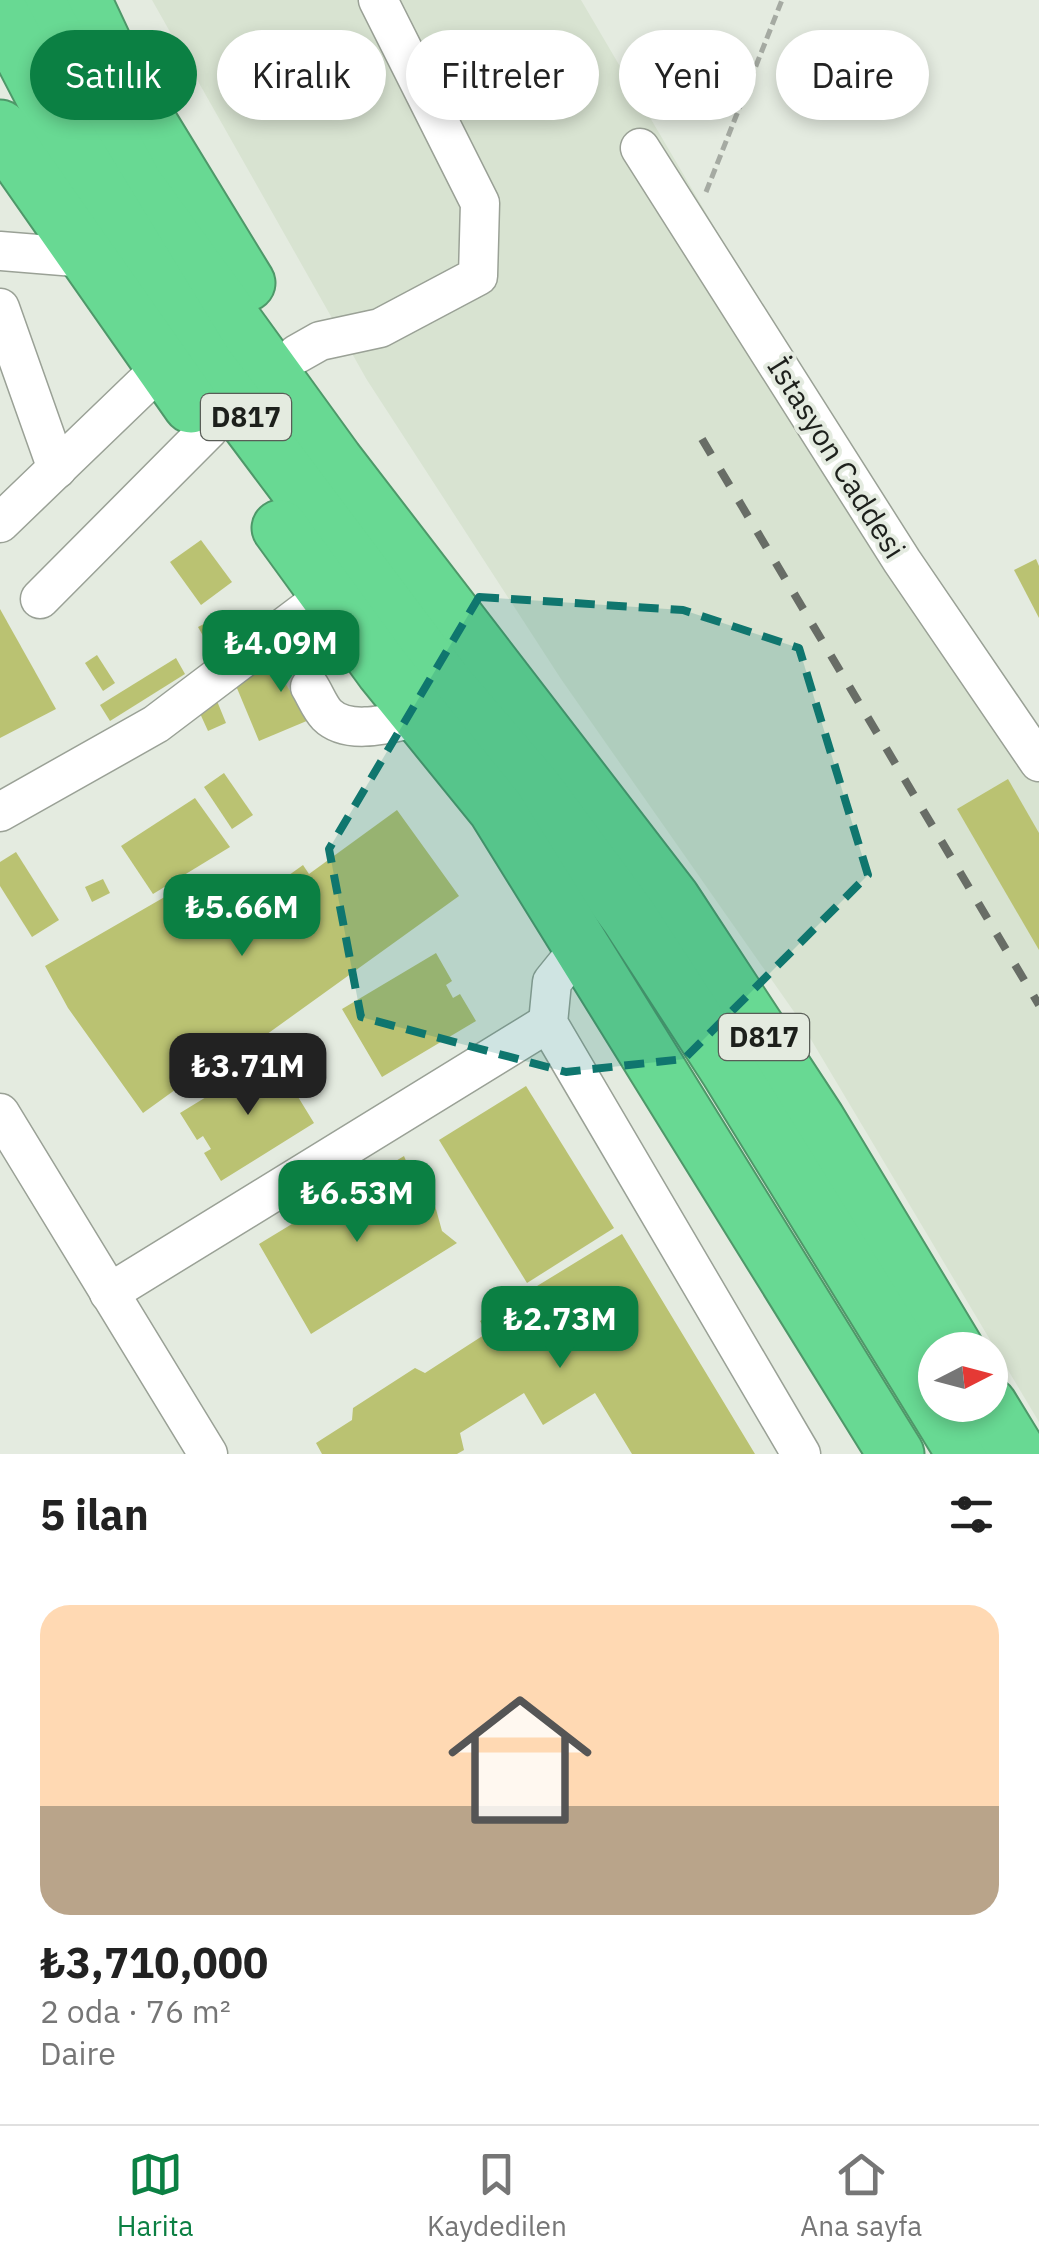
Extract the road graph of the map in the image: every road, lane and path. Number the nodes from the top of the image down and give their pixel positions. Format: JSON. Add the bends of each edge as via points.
{"nodes":[{"id":1,"x":36,"y":0,"type":"edge"},
{"id":2,"x":83,"y":0,"type":"edge"},
{"id":3,"x":378,"y":0,"type":"edge"},
{"id":4,"x":782,"y":0,"type":"edge"},
{"id":5,"x":0,"y":12,"type":"edge"},
{"id":6,"x":0,"y":128,"type":"edge"},
{"id":7,"x":640,"y":148,"type":"dead end"},
{"id":8,"x":691,"y":229,"type":"junction"},
{"id":9,"x":0,"y":252,"type":"edge"},
{"id":10,"x":87,"y":258,"type":"junction"},
{"id":11,"x":0,"y":308,"type":"edge"},
{"id":12,"x":296,"y":354,"type":"junction"},
{"id":13,"x":163,"y":366,"type":"junction"},
{"id":14,"x":209,"y":429,"type":"junction"},
{"id":15,"x":57,"y":469,"type":"junction"},
{"id":16,"x":0,"y":523,"type":"edge"},
{"id":17,"x":328,"y":594,"type":"junction"},
{"id":18,"x":40,"y":599,"type":"dead end"},
{"id":19,"x":293,"y":659,"type":"junction"},
{"id":20,"x":421,"y":717,"type":"junction"},
{"id":21,"x":549,"y":739,"type":"junction"},
{"id":22,"x":1039,"y":762,"type":"edge"},
{"id":23,"x":0,"y":812,"type":"edge"},
{"id":24,"x":581,"y":946,"type":"junction"},
{"id":25,"x":548,"y":1023,"type":"junction"},
{"id":26,"x":0,"y":1113,"type":"edge"},
{"id":27,"x":110,"y":1293,"type":"junction"},
{"id":28,"x":945,"y":1332,"type":"edge"},
{"id":29,"x":999,"y":1422,"type":"edge"},
{"id":30,"x":208,"y":1454,"type":"edge"},
{"id":31,"x":801,"y":1454,"type":"edge"},
{"id":32,"x":896,"y":1454,"type":"edge"},
{"id":33,"x":965,"y":1454,"type":"edge"},
{"id":34,"x":1019,"y":1454,"type":"edge"}],
"edges":[{"from":1,"to":21,"type":"highway","number":"D817","via":[[135,184]]},
{"from":2,"to":12,"type":"highway","via":[[113,64]]},
{"from":3,"to":12,"type":"street","via":[[480,203],[478,276],[380,328],[320,341]]},
{"from":4,"to":8,"type":"path"},
{"from":5,"to":33,"type":"highway","number":"D817","via":[[63,132],[205,364],[629,918]]},
{"from":6,"to":10,"type":"highway"},
{"from":7,"to":8,"type":"street","name":"İstasyon Caddesi"},
{"from":8,"to":22,"type":"street","name":"İstasyon Caddesi","via":[[902,562]]},
{"from":9,"to":10,"type":"street"},
{"from":10,"to":13,"type":"highway"},
{"from":11,"to":15,"type":"street"},
{"from":12,"to":21,"type":"highway","via":[[446,569]]},
{"from":13,"to":14,"type":"highway"},
{"from":13,"to":15,"type":"street"},
{"from":14,"to":17,"type":"highway"},
{"from":14,"to":18,"type":"street"},
{"from":15,"to":16,"type":"street"},
{"from":17,"to":19,"type":"street"},
{"from":17,"to":20,"type":"highway"},
{"from":19,"to":20,"type":"street","via":[[328,716],[344,724]]},
{"from":19,"to":23,"type":"street","via":[[156,724]]},
{"from":20,"to":24,"type":"highway","via":[[496,809]]},
{"from":21,"to":28,"type":"highway","number":"D817","via":[[734,991]]},
{"from":24,"to":25,"type":"street","via":[[552,982]]},
{"from":24,"to":32,"type":"highway"},
{"from":25,"to":27,"type":"street"},
{"from":25,"to":31,"type":"street"},
{"from":26,"to":27,"type":"street"},
{"from":27,"to":30,"type":"street"},
{"from":29,"to":34,"type":"highway"}]}
